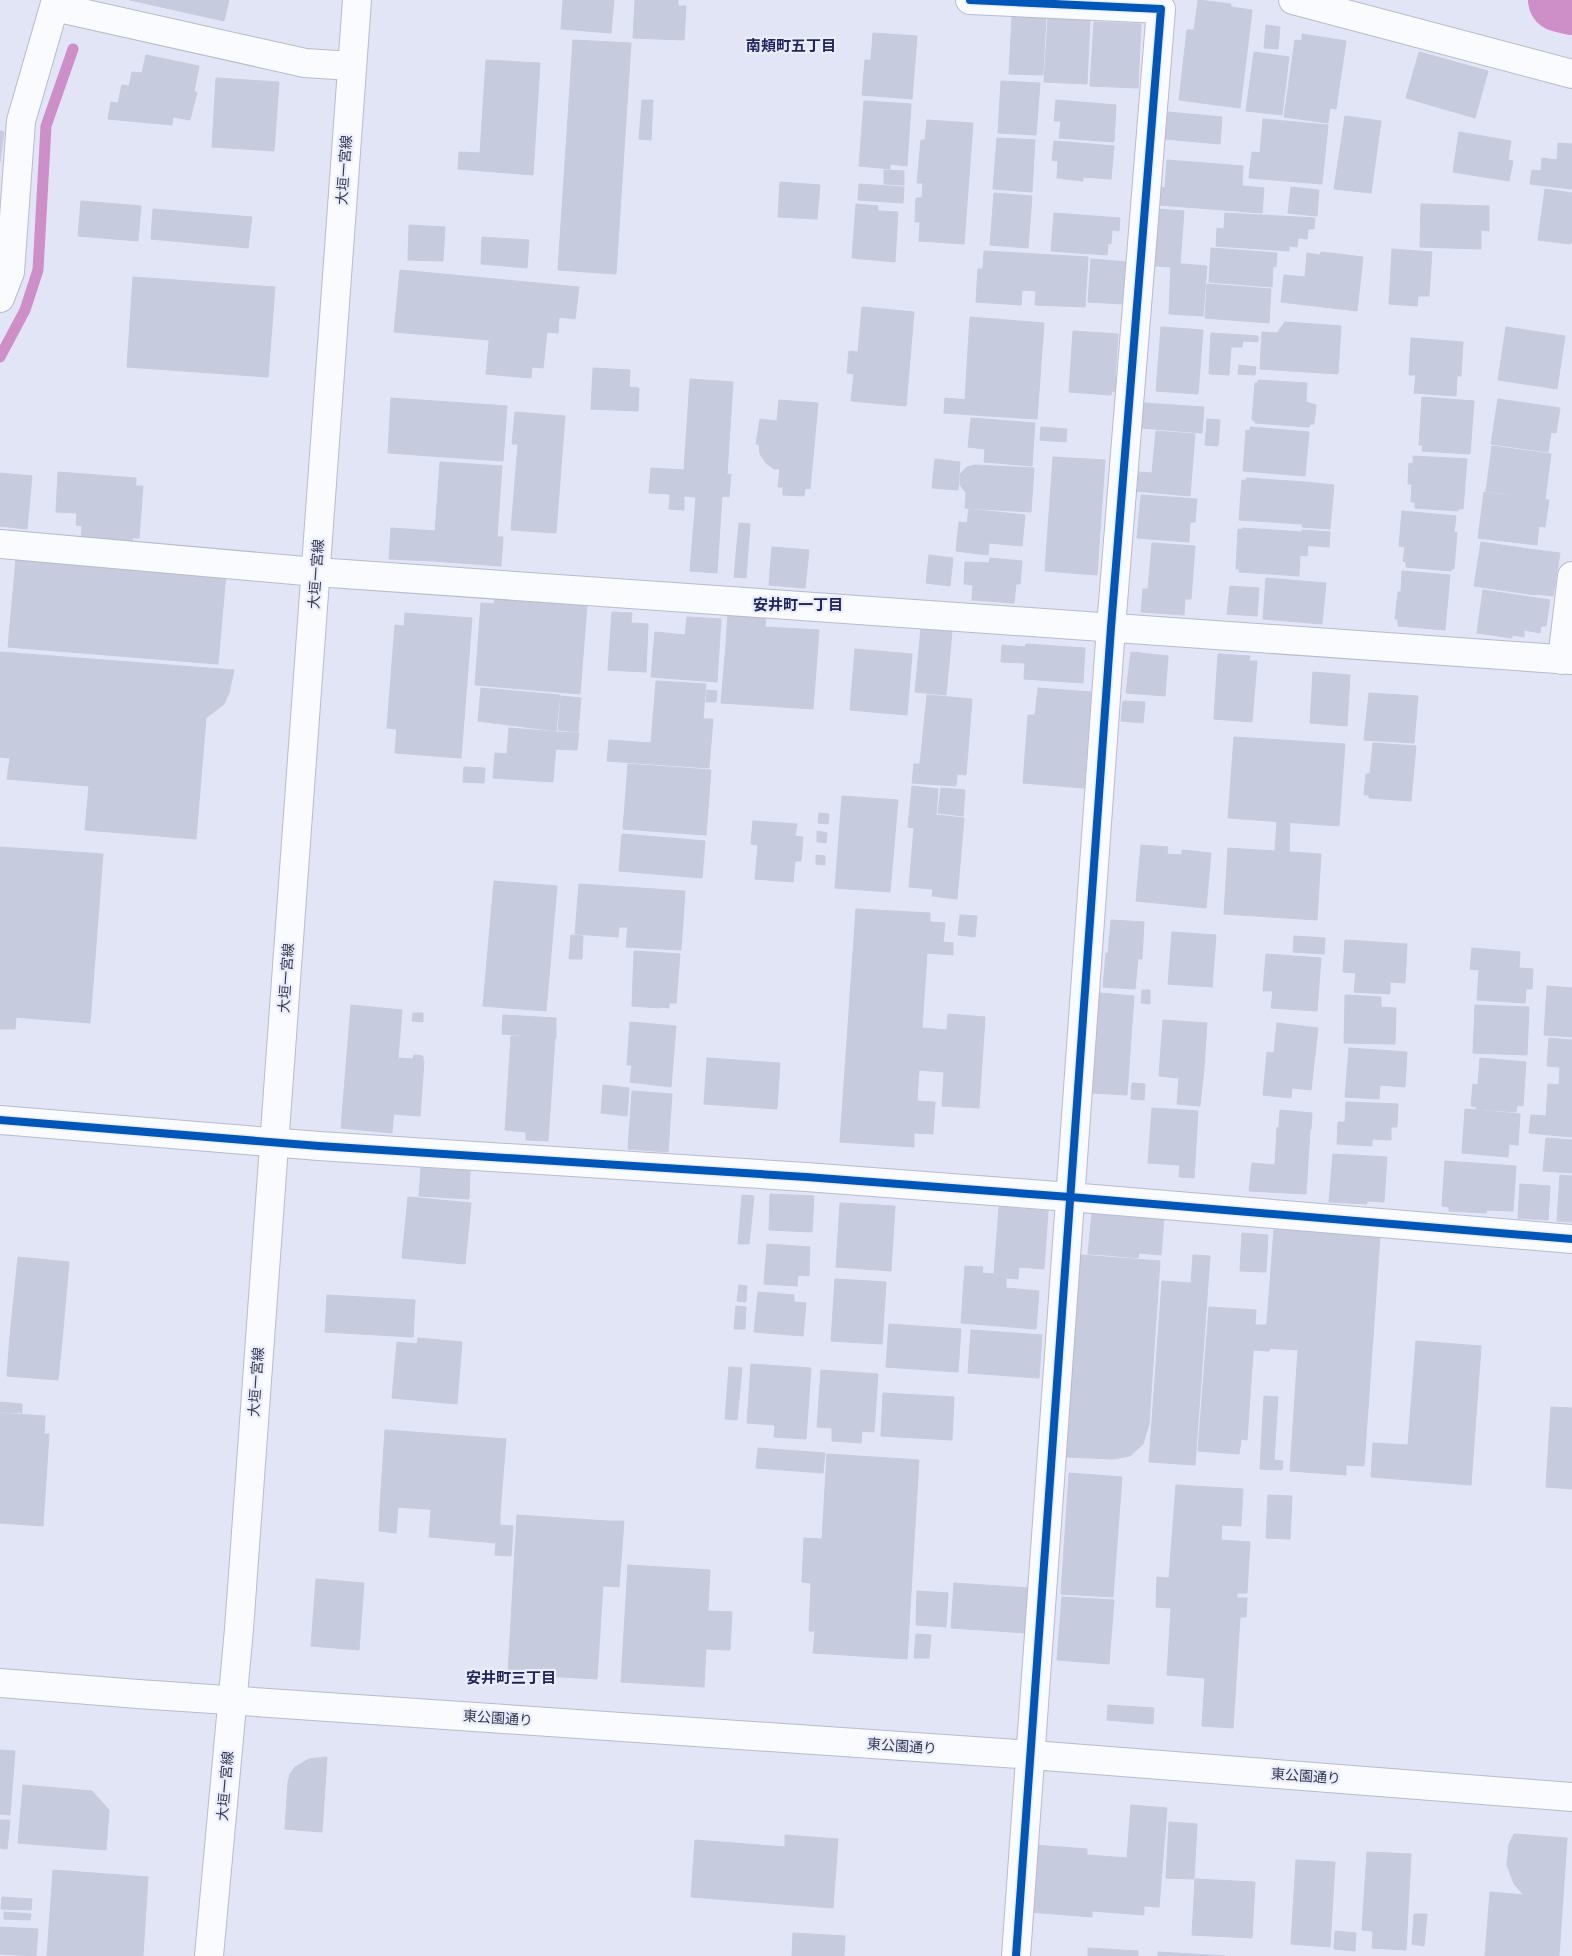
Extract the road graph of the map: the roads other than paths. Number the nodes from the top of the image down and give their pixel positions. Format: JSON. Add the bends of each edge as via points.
{"nodes":[{"id":1,"x":357,"y":0,"type":"edge"},
{"id":2,"x":970,"y":0,"type":"edge"},
{"id":3,"x":1293,"y":0,"type":"edge"},
{"id":4,"x":56,"y":3,"type":"edge"},
{"id":5,"x":1162,"y":5,"type":"edge"},
{"id":6,"x":352,"y":66,"type":"junction"},
{"id":7,"x":1572,"y":74,"type":"edge"},
{"id":8,"x":5,"y":272,"type":"edge"},
{"id":9,"x":0,"y":298,"type":"edge"},
{"id":10,"x":0,"y":544,"type":"edge"},
{"id":11,"x":316,"y":572,"type":"junction"},
{"id":12,"x":1572,"y":576,"type":"edge"},
{"id":13,"x":1111,"y":627,"type":"junction"},
{"id":14,"x":1567,"y":660,"type":"edge"},
{"id":15,"x":0,"y":1120,"type":"edge"},
{"id":16,"x":274,"y":1143,"type":"junction"},
{"id":17,"x":1070,"y":1197,"type":"junction"},
{"id":18,"x":1572,"y":1239,"type":"edge"},
{"id":19,"x":0,"y":1683,"type":"edge"},
{"id":20,"x":232,"y":1700,"type":"junction"},
{"id":21,"x":1032,"y":1755,"type":"junction"},
{"id":22,"x":1572,"y":1797,"type":"edge"},
{"id":23,"x":209,"y":1956,"type":"edge"},
{"id":24,"x":1016,"y":1956,"type":"edge"}],
"edges":[{"from":1,"to":6,"type":"street","name":"大垣一宮線"},
{"from":2,"to":5,"type":"street"},
{"from":3,"to":7,"type":"street"},
{"from":4,"to":6,"type":"street","via":[[305,63]]},
{"from":4,"to":8,"type":"street","via":[[21,121]]},
{"from":5,"to":13,"type":"street"},
{"from":6,"to":11,"type":"street","name":"大垣一宮線"},
{"from":8,"to":9,"type":"street"},
{"from":10,"to":11,"type":"street"},
{"from":11,"to":13,"type":"street"},
{"from":11,"to":16,"type":"street","name":"大垣一宮線"},
{"from":12,"to":14,"type":"street"},
{"from":13,"to":14,"type":"street"},
{"from":13,"to":17,"type":"street"},
{"from":15,"to":16,"type":"street"},
{"from":16,"to":17,"type":"street"},
{"from":16,"to":20,"type":"street","name":"大垣一宮線"},
{"from":17,"to":18,"type":"street"},
{"from":17,"to":21,"type":"street"},
{"from":19,"to":20,"type":"street","name":"東公園通り"},
{"from":20,"to":21,"type":"street","name":"東公園通り"},
{"from":20,"to":23,"type":"street","name":"大垣一宮線"},
{"from":21,"to":22,"type":"street","name":"東公園通り"},
{"from":21,"to":24,"type":"street"}]}
